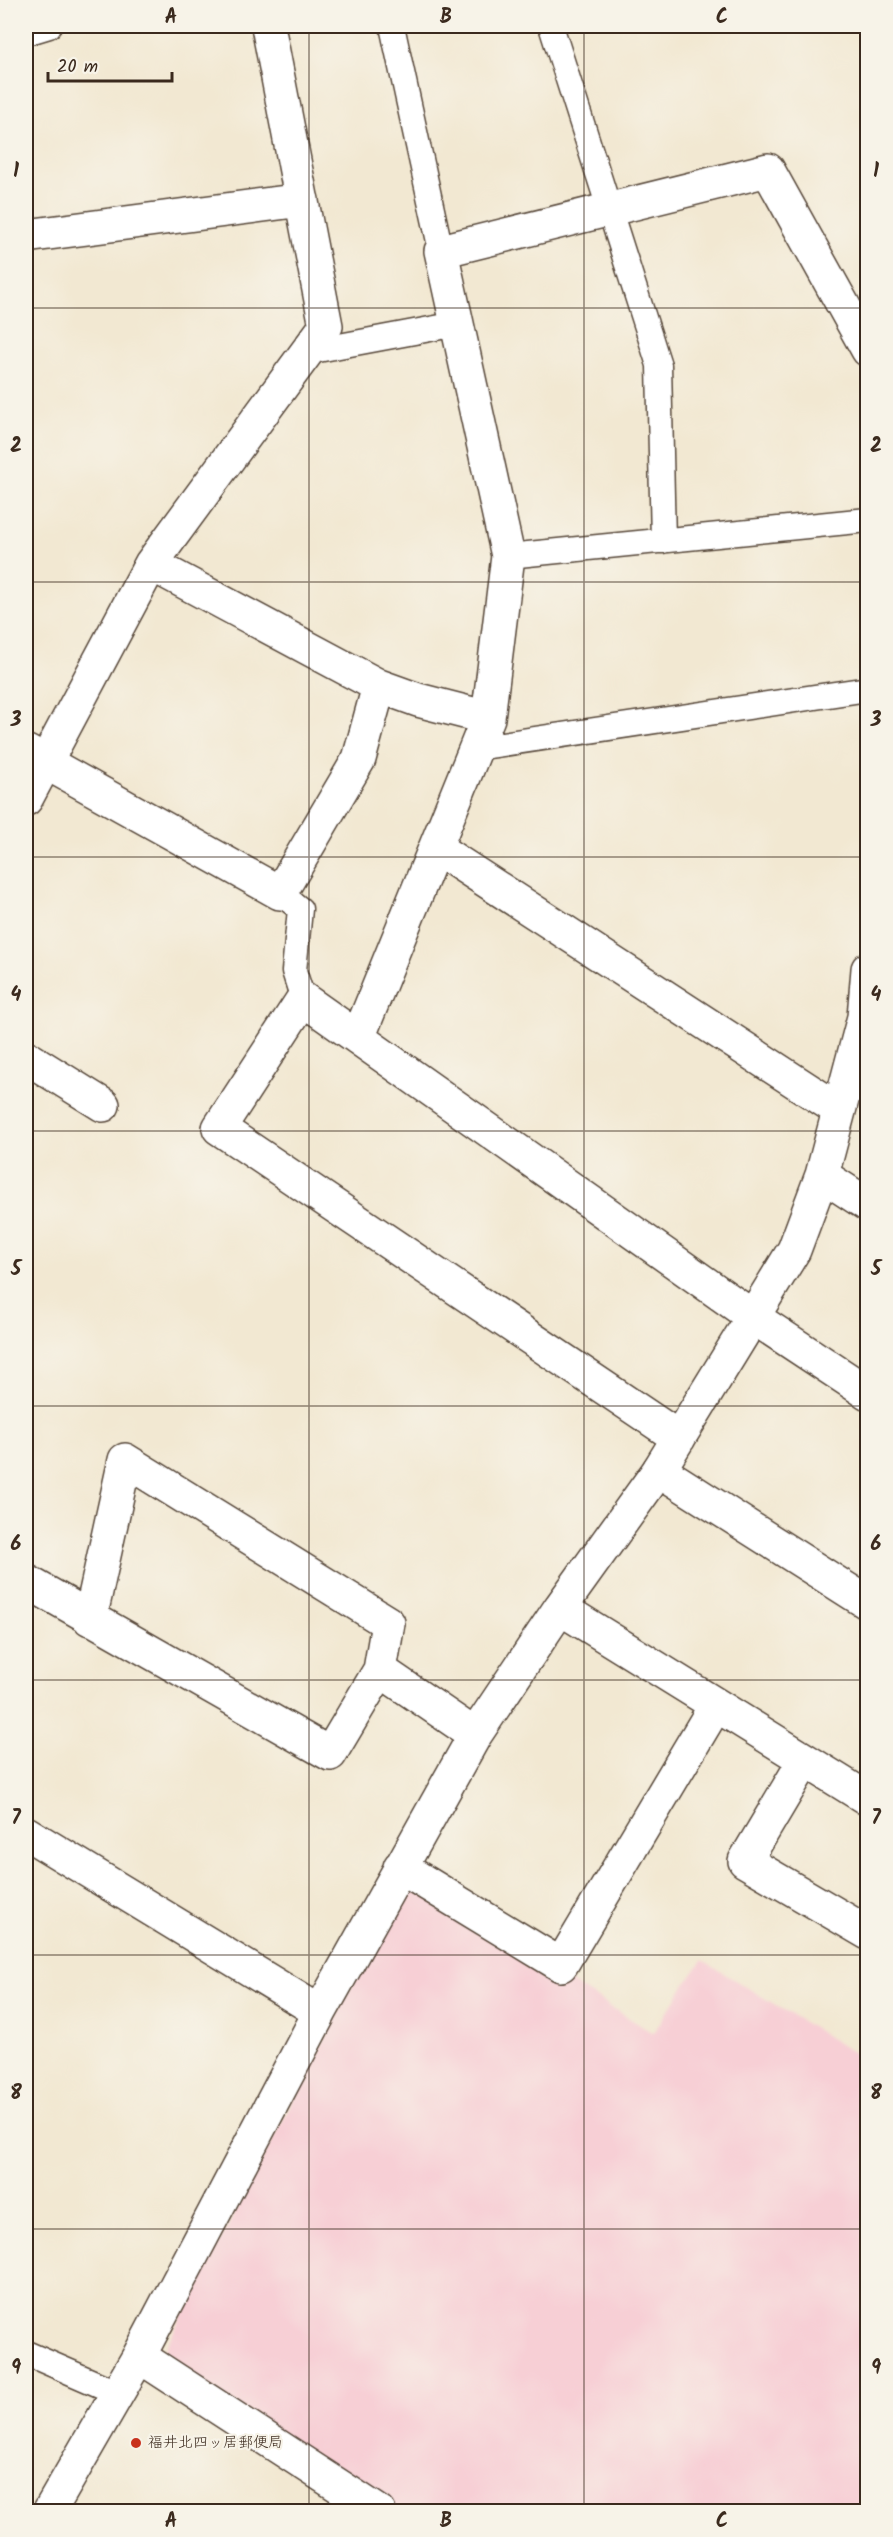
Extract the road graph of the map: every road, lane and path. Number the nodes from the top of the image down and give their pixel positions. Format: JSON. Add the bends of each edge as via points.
{"nodes":[{"id":1,"x":49,"y":26,"type":"edge"},
{"id":2,"x":268,"y":26,"type":"edge"},
{"id":3,"x":392,"y":26,"type":"edge"},
{"id":4,"x":551,"y":26,"type":"edge"},
{"id":5,"x":26,"y":33,"type":"edge"},
{"id":6,"x":302,"y":201,"type":"junction"},
{"id":7,"x":609,"y":209,"type":"junction"},
{"id":8,"x":26,"y":236,"type":"edge"},
{"id":9,"x":441,"y":251,"type":"junction"},
{"id":10,"x":457,"y":324,"type":"junction"},
{"id":11,"x":867,"y":350,"type":"edge"},
{"id":12,"x":307,"y":352,"type":"junction"},
{"id":13,"x":867,"y":520,"type":"edge"},
{"id":14,"x":663,"y":541,"type":"junction"},
{"id":15,"x":508,"y":556,"type":"junction"},
{"id":16,"x":151,"y":564,"type":"junction"},
{"id":17,"x":379,"y":686,"type":"junction"},
{"id":18,"x":867,"y":689,"type":"edge"},
{"id":19,"x":489,"y":718,"type":"junction"},
{"id":20,"x":476,"y":748,"type":"junction"},
{"id":21,"x":35,"y":757,"type":"edge"},
{"id":22,"x":26,"y":799,"type":"edge"},
{"id":23,"x":436,"y":848,"type":"junction"},
{"id":24,"x":280,"y":893,"type":"junction"},
{"id":25,"x":867,"y":969,"type":"edge"},
{"id":26,"x":303,"y":999,"type":"junction"},
{"id":27,"x":358,"y":1038,"type":"junction"},
{"id":28,"x":26,"y":1058,"type":"edge"},
{"id":29,"x":103,"y":1105,"type":"dead end"},
{"id":30,"x":839,"y":1110,"type":"junction"},
{"id":31,"x":822,"y":1175,"type":"junction"},
{"id":32,"x":867,"y":1205,"type":"edge"},
{"id":33,"x":753,"y":1317,"type":"junction"},
{"id":34,"x":867,"y":1393,"type":"edge"},
{"id":35,"x":679,"y":1437,"type":"junction"},
{"id":36,"x":659,"y":1470,"type":"junction"},
{"id":37,"x":26,"y":1581,"type":"edge"},
{"id":38,"x":867,"y":1604,"type":"edge"},
{"id":39,"x":560,"y":1608,"type":"junction"},
{"id":40,"x":90,"y":1619,"type":"junction"},
{"id":41,"x":381,"y":1670,"type":"junction"},
{"id":42,"x":716,"y":1705,"type":"junction"},
{"id":43,"x":475,"y":1735,"type":"junction"},
{"id":44,"x":805,"y":1760,"type":"junction"},
{"id":45,"x":867,"y":1799,"type":"edge"},
{"id":46,"x":26,"y":1833,"type":"edge"},
{"id":47,"x":400,"y":1867,"type":"junction"},
{"id":48,"x":867,"y":1933,"type":"edge"},
{"id":49,"x":320,"y":2012,"type":"junction"},
{"id":50,"x":26,"y":2353,"type":"edge"},
{"id":51,"x":140,"y":2356,"type":"junction"},
{"id":52,"x":118,"y":2393,"type":"junction"},
{"id":53,"x":50,"y":2511,"type":"edge"},
{"id":54,"x":380,"y":2511,"type":"edge"}],
"edges":[{"from":1,"to":5,"type":"lane"},
{"from":2,"to":6,"type":"street"},
{"from":3,"to":9,"type":"lane"},
{"from":4,"to":7,"type":"lane"},
{"from":6,"to":8,"type":"street"},
{"from":6,"to":12,"type":"street","via":[[326,326]]},
{"from":7,"to":9,"type":"street"},
{"from":7,"to":11,"type":"street","via":[[768,170]]},
{"from":7,"to":14,"type":"lane","via":[[660,365]]},
{"from":9,"to":10,"type":"street"},
{"from":10,"to":12,"type":"lane"},
{"from":10,"to":15,"type":"street"},
{"from":12,"to":16,"type":"street"},
{"from":13,"to":14,"type":"lane"},
{"from":14,"to":15,"type":"lane"},
{"from":15,"to":19,"type":"street"},
{"from":16,"to":17,"type":"street"},
{"from":16,"to":21,"type":"street"},
{"from":17,"to":19,"type":"street"},
{"from":17,"to":24,"type":"street","via":[[359,759]]},
{"from":18,"to":20,"type":"lane"},
{"from":19,"to":20,"type":"street"},
{"from":20,"to":23,"type":"street"},
{"from":21,"to":22,"type":"street"},
{"from":21,"to":24,"type":"street"},
{"from":23,"to":27,"type":"street"},
{"from":23,"to":30,"type":"street"},
{"from":24,"to":26,"type":"lane","via":[[300,909],[294,971]]},
{"from":25,"to":30,"type":"street","via":[[864,1017]]},
{"from":26,"to":27,"type":"street"},
{"from":26,"to":35,"type":"street","via":[[219,1128]]},
{"from":27,"to":33,"type":"street"},
{"from":28,"to":29,"type":"street"},
{"from":30,"to":31,"type":"street"},
{"from":31,"to":32,"type":"street"},
{"from":31,"to":33,"type":"street","via":[[794,1250]]},
{"from":33,"to":34,"type":"street"},
{"from":33,"to":35,"type":"street"},
{"from":35,"to":36,"type":"street"},
{"from":36,"to":38,"type":"street"},
{"from":36,"to":39,"type":"street"},
{"from":37,"to":40,"type":"street"},
{"from":39,"to":42,"type":"street"},
{"from":39,"to":43,"type":"street"},
{"from":40,"to":41,"type":"street","via":[[330,1754]]},
{"from":40,"to":41,"type":"street","via":[[125,1460],[388,1623]]},
{"from":41,"to":43,"type":"street"},
{"from":42,"to":44,"type":"street"},
{"from":42,"to":47,"type":"street","via":[[561,1965]]},
{"from":43,"to":47,"type":"street"},
{"from":44,"to":45,"type":"street"},
{"from":44,"to":48,"type":"street","via":[[746,1861]]},
{"from":46,"to":49,"type":"street"},
{"from":47,"to":49,"type":"street"},
{"from":49,"to":51,"type":"street"},
{"from":50,"to":52,"type":"lane"},
{"from":51,"to":52,"type":"street"},
{"from":51,"to":54,"type":"street"},
{"from":52,"to":53,"type":"street"}]}
